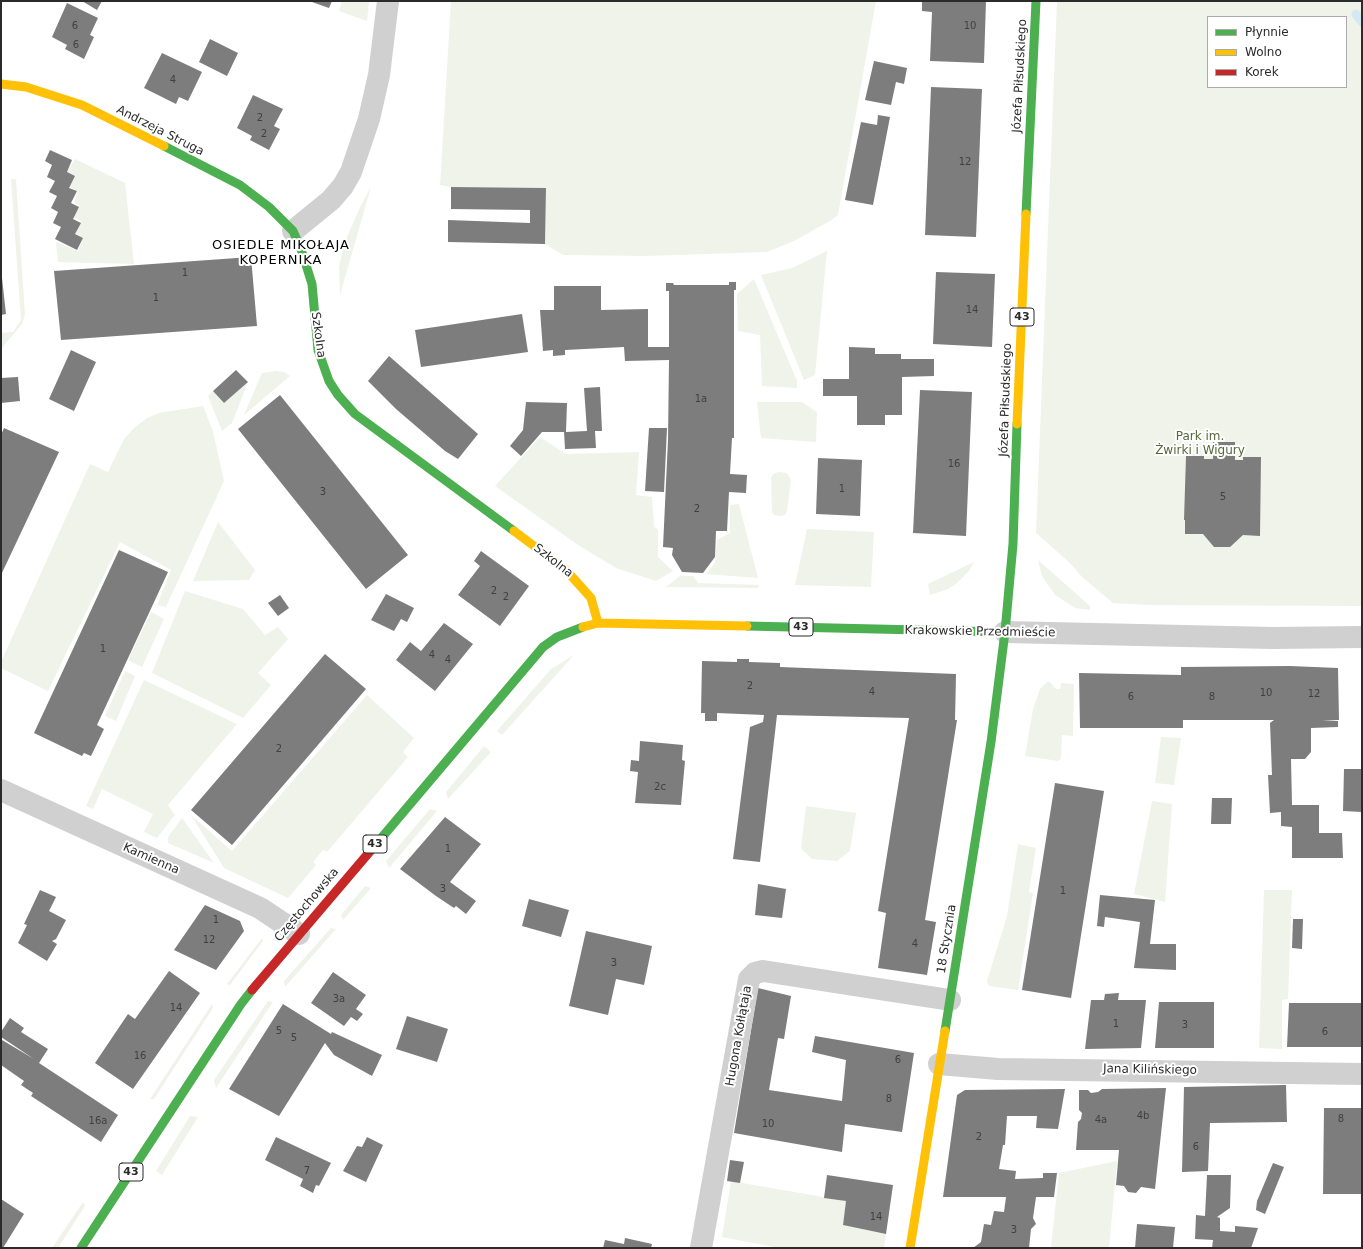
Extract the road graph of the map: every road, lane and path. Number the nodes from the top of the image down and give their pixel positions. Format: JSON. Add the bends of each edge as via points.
{"nodes":[{"id":1,"x":388,"y":1,"type":"edge"},
{"id":2,"x":1036,"y":1,"type":"edge"},
{"id":3,"x":1,"y":84,"type":"edge"},
{"id":4,"x":293,"y":231,"type":"junction"},
{"id":5,"x":598,"y":623,"type":"junction"},
{"id":6,"x":1005,"y":632,"type":"junction"},
{"id":7,"x":1362,"y":637,"type":"edge"},
{"id":8,"x":1,"y":790,"type":"edge"},
{"id":9,"x":299,"y":934,"type":"junction"},
{"id":10,"x":950,"y":1000,"type":"junction"},
{"id":11,"x":939,"y":1064,"type":"junction"},
{"id":12,"x":1362,"y":1074,"type":"edge"},
{"id":13,"x":81,"y":1248,"type":"edge"},
{"id":14,"x":701,"y":1248,"type":"edge"},
{"id":15,"x":910,"y":1248,"type":"edge"}],
"edges":[{"from":1,"to":4,"type":"street","via":[[379,75],[369,119],[351,172],[331,200]]},
{"from":2,"to":6,"type":"main road","name":"Józefa Piłsudskiego","number":"43","via":[[1016,435],[1014,538]]},
{"from":3,"to":4,"type":"main road","name":"Andrzeja Struga","via":[[52,94],[82,106],[217,172],[257,197]]},
{"from":4,"to":5,"type":"main road","name":"Szkolna","via":[[312,284],[318,350],[329,381],[338,396],[355,414],[566,570],[591,598]]},
{"from":5,"to":6,"type":"main road","name":"Krakowskie Przedmieście","number":"43"},
{"from":5,"to":9,"type":"main road","name":"Częstochowska","number":"43","via":[[569,632],[543,647]]},
{"from":6,"to":7,"type":"street","name":"Krakowskie Przedmieście","via":[[1273,638]]},
{"from":6,"to":10,"type":"main road","name":"18 Stycznia","via":[[991,742]]},
{"from":8,"to":9,"type":"street","name":"Kamienna","via":[[260,908]]},
{"from":9,"to":13,"type":"main road","name":"Częstochowska","number":"43","via":[[241,1004]]},
{"from":10,"to":11,"type":"main road","name":"18 Stycznia"},
{"from":10,"to":14,"type":"street","name":"Hugona Kołłątaja","via":[[763,971],[755,973],[749,979]]},
{"from":11,"to":12,"type":"street","name":"Jana Kilińskiego","via":[[998,1069]]},
{"from":11,"to":15,"type":"main road","name":"18 Stycznia"}]}
